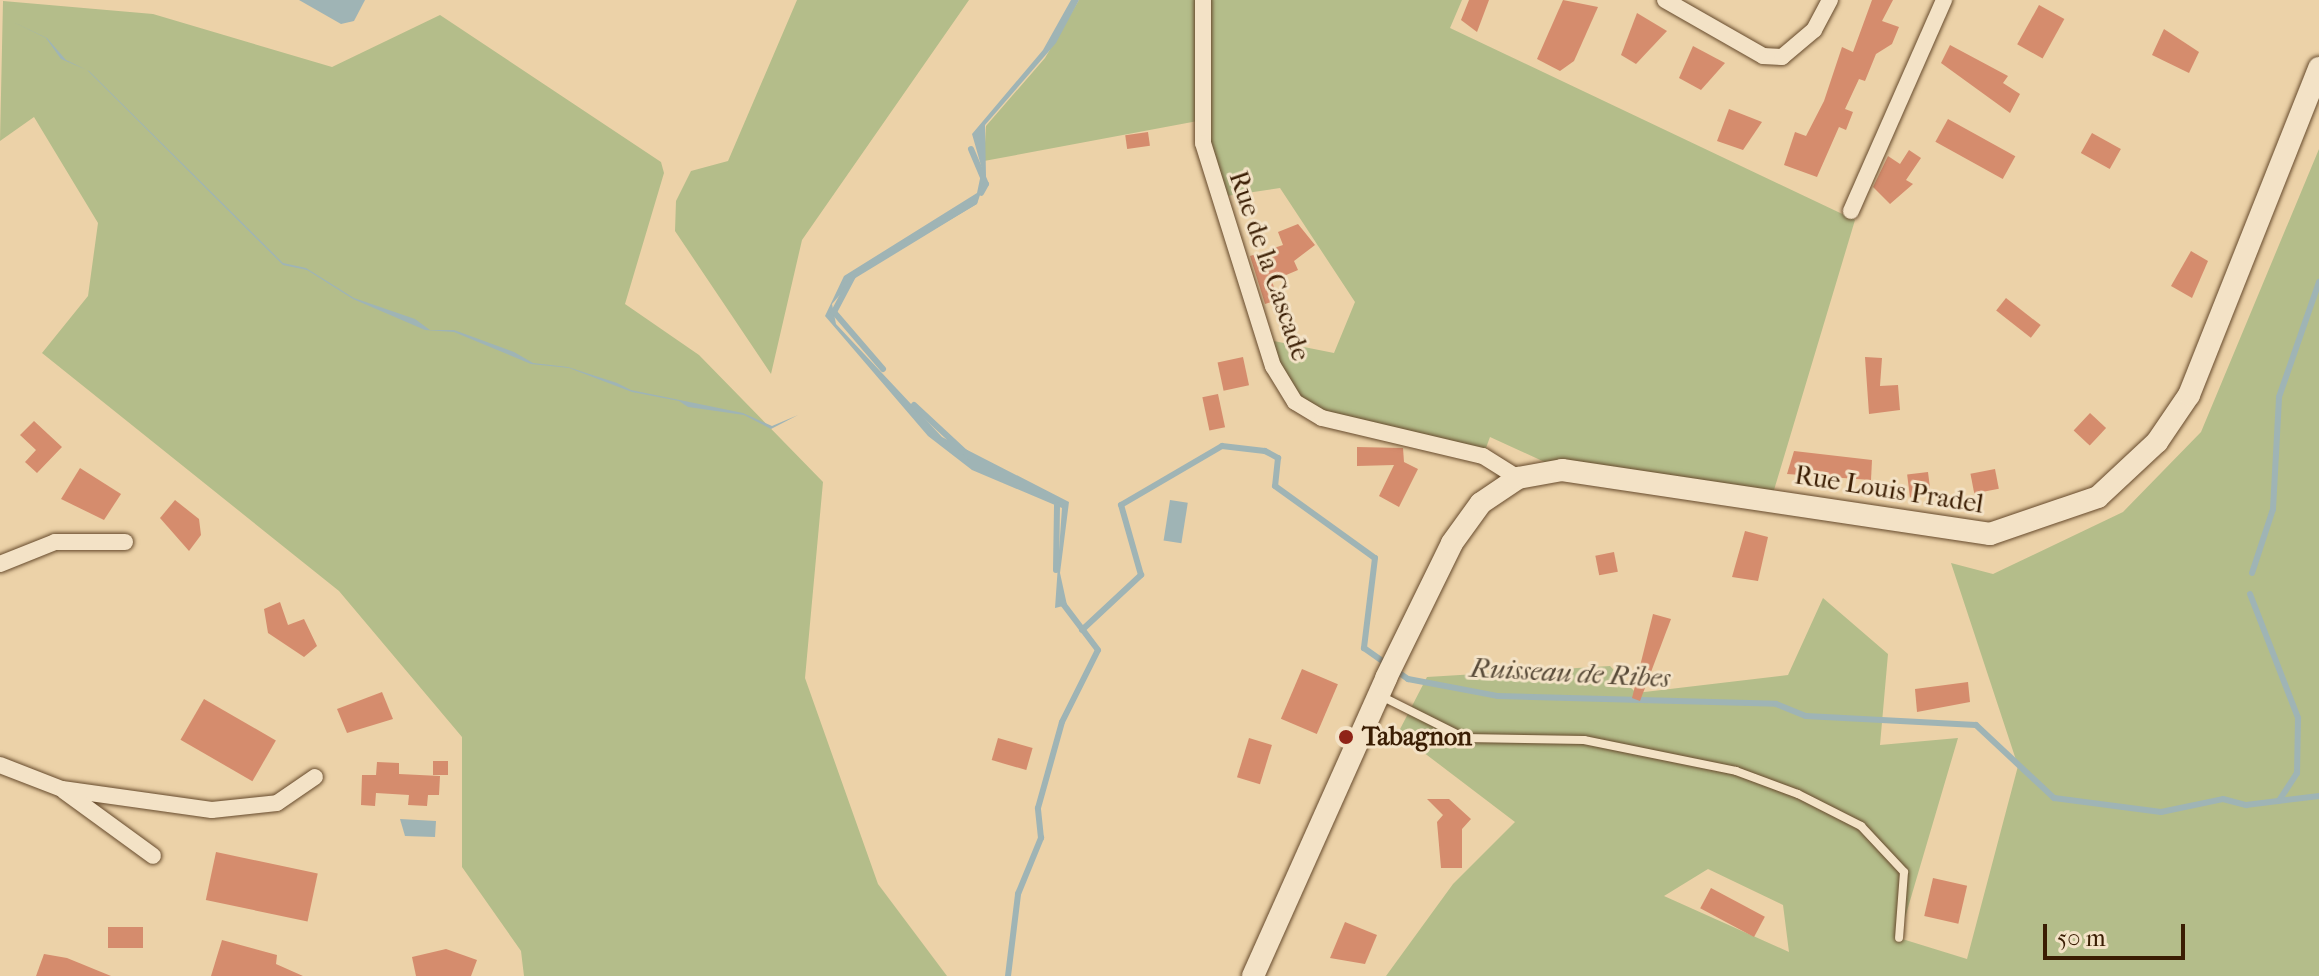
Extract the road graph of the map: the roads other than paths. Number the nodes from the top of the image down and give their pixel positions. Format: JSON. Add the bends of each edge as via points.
{"nodes":[{"id":1,"x":1203,"y":0,"type":"edge"},
{"id":2,"x":1665,"y":0,"type":"edge"},
{"id":3,"x":1830,"y":0,"type":"edge"},
{"id":4,"x":1944,"y":0,"type":"edge"},
{"id":5,"x":2319,"y":68,"type":"edge"},
{"id":6,"x":1851,"y":211,"type":"dead end"},
{"id":7,"x":1518,"y":478,"type":"junction"},
{"id":8,"x":125,"y":542,"type":"dead end"},
{"id":9,"x":0,"y":564,"type":"edge"},
{"id":10,"x":1382,"y":687,"type":"junction"},
{"id":11,"x":0,"y":765,"type":"edge"},
{"id":12,"x":315,"y":777,"type":"dead end"},
{"id":13,"x":62,"y":789,"type":"junction"},
{"id":14,"x":153,"y":856,"type":"dead end"},
{"id":15,"x":1899,"y":938,"type":"dead end"},
{"id":16,"x":1253,"y":976,"type":"edge"}],
"edges":[{"from":1,"to":7,"type":"street","name":"Rue de la Cascade","via":[[1203,143],[1273,366],[1295,402],[1322,418],[1483,456]]},
{"from":2,"to":3,"type":"street","via":[[1763,56],[1782,57],[1814,30]]},
{"from":4,"to":6,"type":"street"},
{"from":5,"to":7,"type":"main road","name":"Rue Louis Pradel","via":[[2189,395],[2157,442],[2098,497],[1990,534],[1562,470]]},
{"from":7,"to":10,"type":"main road","name":"Rue Louis Pradel","via":[[1481,503],[1452,543]]},
{"from":8,"to":9,"type":"street","via":[[55,542]]},
{"from":10,"to":15,"type":"lane","via":[[1465,738],[1584,740],[1736,771],[1798,794],[1861,826],[1904,872]]},
{"from":10,"to":16,"type":"main road","name":"Rue Louis Pradel"},
{"from":11,"to":13,"type":"street"},
{"from":12,"to":13,"type":"street","via":[[277,803],[250,810]]},
{"from":13,"to":14,"type":"street"}]}
